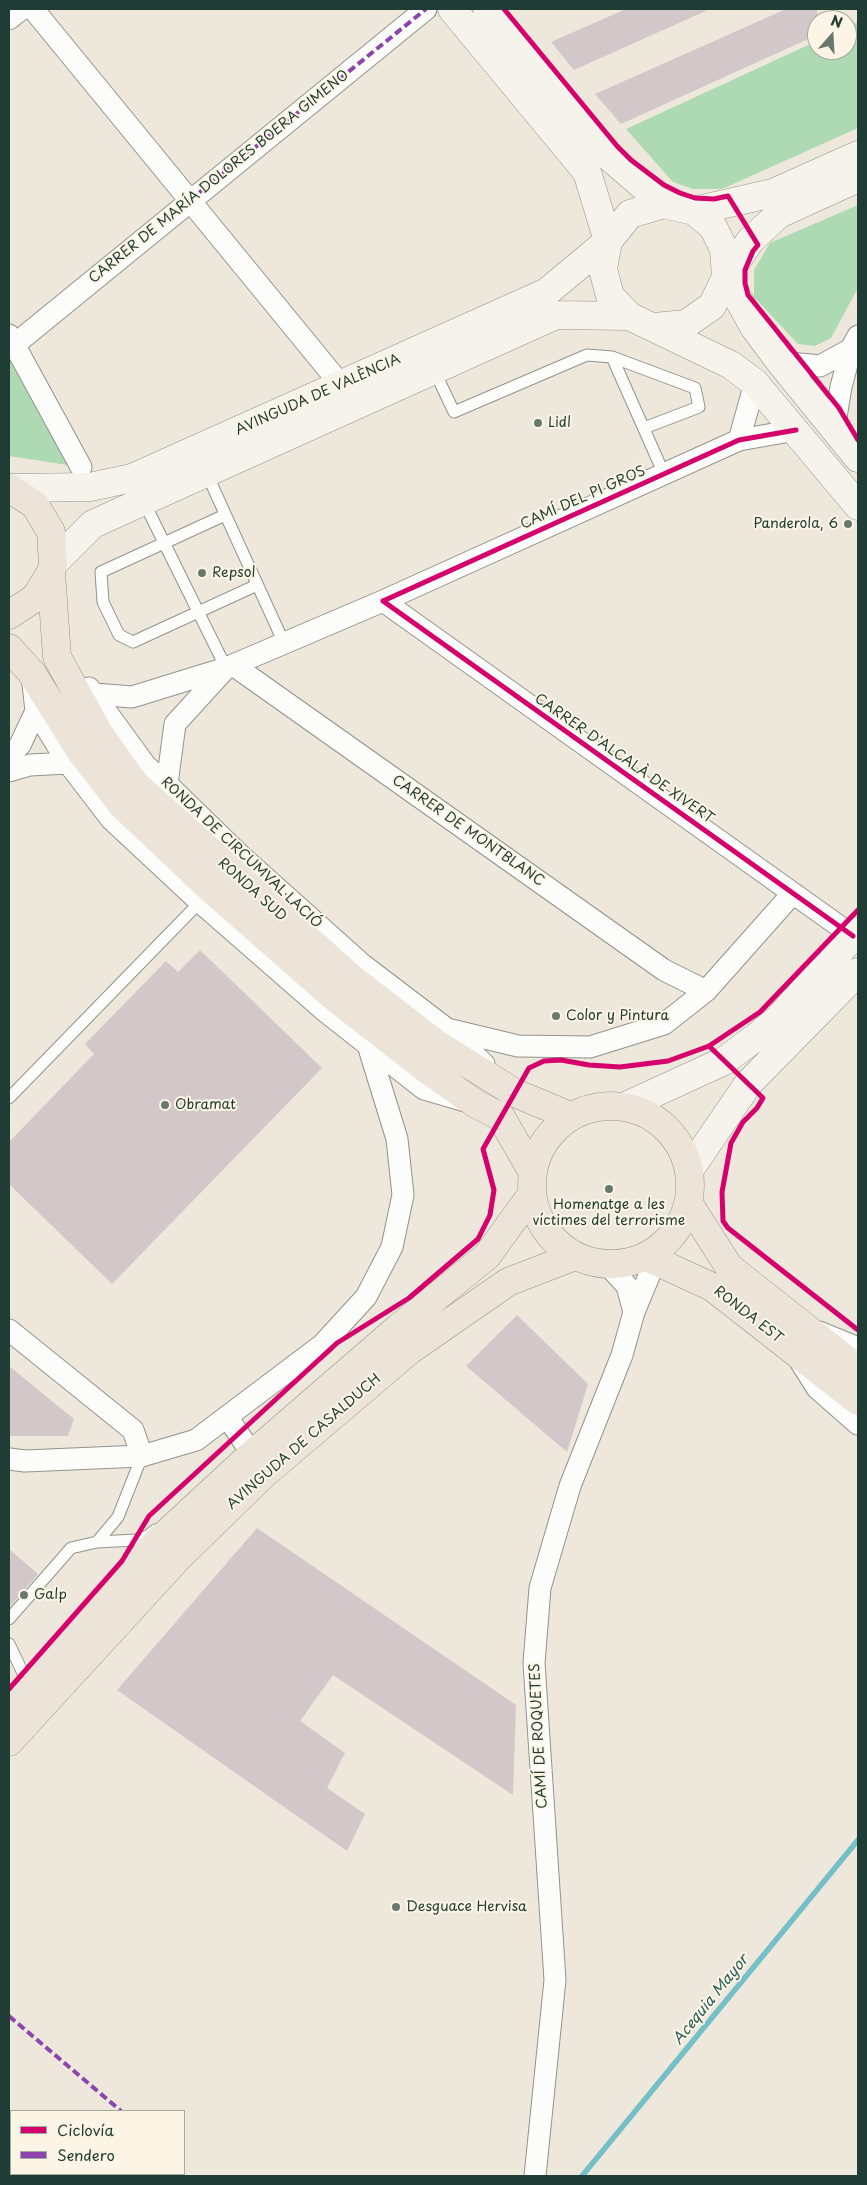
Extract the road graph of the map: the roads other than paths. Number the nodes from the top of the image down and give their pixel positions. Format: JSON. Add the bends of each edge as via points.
{"nodes":[{"id":1,"x":22,"y":9,"type":"edge"},
{"id":2,"x":33,"y":9,"type":"edge"},
{"id":3,"x":426,"y":9,"type":"edge"},
{"id":4,"x":452,"y":9,"type":"edge"},
{"id":5,"x":487,"y":9,"type":"edge"},
{"id":6,"x":9,"y":19,"type":"edge"},
{"id":7,"x":858,"y":155,"type":"edge"},
{"id":8,"x":858,"y":178,"type":"edge"},
{"id":9,"x":190,"y":200,"type":"junction"},
{"id":10,"x":664,"y":204,"type":"junction"},
{"id":11,"x":694,"y":211,"type":"junction"},
{"id":12,"x":607,"y":241,"type":"junction"},
{"id":13,"x":726,"y":277,"type":"junction"},
{"id":14,"x":629,"y":316,"type":"junction"},
{"id":15,"x":655,"y":327,"type":"junction"},
{"id":16,"x":11,"y":340,"type":"edge"},
{"id":17,"x":855,"y":343,"type":"edge"},
{"id":18,"x":612,"y":357,"type":"junction"},
{"id":19,"x":780,"y":362,"type":"junction"},
{"id":20,"x":434,"y":370,"type":"junction"},
{"id":21,"x":755,"y":384,"type":"junction"},
{"id":22,"x":340,"y":385,"type":"junction"},
{"id":23,"x":644,"y":428,"type":"junction"},
{"id":24,"x":834,"y":429,"type":"junction"},
{"id":25,"x":796,"y":430,"type":"junction"},
{"id":26,"x":739,"y":440,"type":"junction"},
{"id":27,"x":858,"y":458,"type":"edge"},
{"id":28,"x":81,"y":467,"type":"dead end"},
{"id":29,"x":206,"y":472,"type":"junction"},
{"id":30,"x":664,"y":474,"type":"junction"},
{"id":31,"x":9,"y":488,"type":"edge"},
{"id":32,"x":143,"y":500,"type":"junction"},
{"id":33,"x":858,"y":506,"type":"edge"},
{"id":34,"x":225,"y":515,"type":"junction"},
{"id":35,"x":164,"y":543,"type":"junction"},
{"id":36,"x":52,"y":568,"type":"junction"},
{"id":37,"x":257,"y":585,"type":"junction"},
{"id":38,"x":383,"y":601,"type":"junction"},
{"id":39,"x":198,"y":612,"type":"junction"},
{"id":40,"x":9,"y":615,"type":"edge"},
{"id":41,"x":284,"y":643,"type":"junction"},
{"id":42,"x":9,"y":648,"type":"edge"},
{"id":43,"x":57,"y":657,"type":"junction"},
{"id":44,"x":229,"y":666,"type":"junction"},
{"id":45,"x":31,"y":672,"type":"junction"},
{"id":46,"x":95,"y":694,"type":"junction"},
{"id":47,"x":36,"y":711,"type":"junction"},
{"id":48,"x":9,"y":757,"type":"edge"},
{"id":49,"x":68,"y":763,"type":"junction"},
{"id":50,"x":9,"y":771,"type":"edge"},
{"id":51,"x":167,"y":784,"type":"junction"},
{"id":52,"x":793,"y":893,"type":"junction"},
{"id":53,"x":200,"y":902,"type":"junction"},
{"id":54,"x":856,"y":933,"type":"edge"},
{"id":55,"x":858,"y":972,"type":"edge"},
{"id":56,"x":706,"y":991,"type":"junction"},
{"id":57,"x":447,"y":1029,"type":"junction"},
{"id":58,"x":368,"y":1045,"type":"junction"},
{"id":59,"x":515,"y":1093,"type":"junction"},
{"id":60,"x":9,"y":1098,"type":"edge"},
{"id":61,"x":476,"y":1104,"type":"junction"},
{"id":62,"x":626,"y":1106,"type":"junction"},
{"id":63,"x":570,"y":1116,"type":"junction"},
{"id":64,"x":690,"y":1169,"type":"junction"},
{"id":65,"x":532,"y":1182,"type":"junction"},
{"id":66,"x":689,"y":1204,"type":"junction"},
{"id":67,"x":575,"y":1256,"type":"junction"},
{"id":68,"x":646,"y":1257,"type":"junction"},
{"id":69,"x":608,"y":1265,"type":"junction"},
{"id":70,"x":634,"y":1312,"type":"junction"},
{"id":71,"x":398,"y":1328,"type":"junction"},
{"id":72,"x":9,"y":1330,"type":"edge"},
{"id":73,"x":799,"y":1339,"type":"junction"},
{"id":74,"x":858,"y":1348,"type":"edge"},
{"id":75,"x":858,"y":1368,"type":"edge"},
{"id":76,"x":858,"y":1401,"type":"edge"},
{"id":77,"x":228,"y":1418,"type":"junction"},
{"id":78,"x":275,"y":1420,"type":"dead end"},
{"id":79,"x":858,"y":1424,"type":"edge"},
{"id":80,"x":252,"y":1437,"type":"joint"},
{"id":81,"x":142,"y":1456,"type":"junction"},
{"id":82,"x":9,"y":1459,"type":"edge"},
{"id":83,"x":202,"y":1484,"type":"dead end"},
{"id":84,"x":181,"y":1504,"type":"dead end"},
{"id":85,"x":96,"y":1542,"type":"junction"},
{"id":86,"x":9,"y":1619,"type":"edge"},
{"id":87,"x":9,"y":1644,"type":"edge"},
{"id":88,"x":16,"y":1700,"type":"edge"},
{"id":89,"x":9,"y":1742,"type":"edge"},
{"id":90,"x":535,"y":2176,"type":"edge"}],
"edges":[{"from":1,"to":6,"type":"street"},
{"from":2,"to":9,"type":"street"},
{"from":3,"to":9,"type":"street","name":"CARRER DE MARÍA DOLORES BOERA GIMENO"},
{"from":4,"to":12,"type":"main road","via":[[587,172]]},
{"from":5,"to":10,"type":"main road","via":[[607,155]]},
{"from":7,"to":11,"type":"main road","via":[[773,193]]},
{"from":8,"to":13,"type":"main road","via":[[779,214],[750,242]]},
{"from":9,"to":16,"type":"street","name":"CARRER DE MARÍA DOLORES BOERA GIMENO"},
{"from":9,"to":22,"type":"street"},
{"from":10,"to":11,"type":"main road"},
{"from":10,"to":12,"type":"main road","via":[[630,214]]},
{"from":11,"to":13,"type":"main road","via":[[713,227],[724,249]]},
{"from":12,"to":14,"type":"main road","via":[[603,269],[610,296]]},
{"from":12,"to":22,"type":"main road","name":"AVINGUDA DE VALÈNCIA","via":[[547,292]]},
{"from":13,"to":15,"type":"main road","via":[[712,306],[686,324]]},
{"from":13,"to":19,"type":"main road","via":[[754,327]]},
{"from":14,"to":15,"type":"main road"},
{"from":14,"to":20,"type":"main road","name":"AVINGUDA DE VALÈNCIA","via":[[556,315]]},
{"from":15,"to":21,"type":"main road","via":[[731,366]]},
{"from":16,"to":28,"type":"street"},
{"from":17,"to":19,"type":"street","via":[[820,366]]},
{"from":17,"to":24,"type":"street"},
{"from":18,"to":20,"type":"lane","via":[[587,356],[454,412]]},
{"from":18,"to":23,"type":"lane"},
{"from":18,"to":23,"type":"lane","via":[[695,388],[698,407]]},
{"from":19,"to":24,"type":"main road"},
{"from":20,"to":29,"type":"main road","name":"AVINGUDA DE VALÈNCIA"},
{"from":21,"to":25,"type":"main road"},
{"from":21,"to":26,"type":"street"},
{"from":22,"to":31,"type":"main road","name":"AVINGUDA DE VALÈNCIA","via":[[132,478],[90,487]]},
{"from":23,"to":30,"type":"lane"},
{"from":24,"to":27,"type":"main road"},
{"from":25,"to":26,"type":"street","name":"CAMÍ DEL PI GROS"},
{"from":25,"to":33,"type":"main road"},
{"from":26,"to":30,"type":"street","name":"CAMÍ DEL PI GROS"},
{"from":29,"to":32,"type":"main road","name":"AVINGUDA DE VALÈNCIA"},
{"from":29,"to":34,"type":"lane"},
{"from":30,"to":38,"type":"street","name":"CAMÍ DEL PI GROS"},
{"from":31,"to":36,"type":"main road","name":"RONDA SUD","via":[[35,505],[51,532]]},
{"from":32,"to":35,"type":"lane"},
{"from":32,"to":36,"type":"main road","name":"AVINGUDA DE VALÈNCIA","via":[[93,524]]},
{"from":34,"to":35,"type":"lane"},
{"from":34,"to":37,"type":"lane"},
{"from":35,"to":39,"type":"lane"},
{"from":35,"to":39,"type":"lane","via":[[101,572],[103,602],[119,635],[133,642]]},
{"from":36,"to":40,"type":"main road","via":[[35,598]]},
{"from":36,"to":43,"type":"main road","name":"RONDA SUD"},
{"from":37,"to":39,"type":"lane"},
{"from":37,"to":41,"type":"lane"},
{"from":38,"to":41,"type":"street","name":"CAMÍ DEL PI GROS"},
{"from":38,"to":52,"type":"street","name":"CARRER D'ALCALÀ DE XIVERT"},
{"from":39,"to":44,"type":"lane"},
{"from":41,"to":44,"type":"street","name":"CAMÍ DEL PI GROS"},
{"from":42,"to":45,"type":"main road","name":"RONDA SUD"},
{"from":43,"to":46,"type":"street","name":"RONDA DE CIRCUMVAL·LACIÓ"},
{"from":43,"to":59,"type":"main road","name":"RONDA SUD","via":[[100,735],[135,784],[350,977],[438,1045]]},
{"from":44,"to":46,"type":"street","name":"CAMÍ DEL PI GROS","via":[[132,697]]},
{"from":44,"to":51,"type":"street","name":"CAMÍ DEL PI GROS","via":[[175,724]]},
{"from":44,"to":56,"type":"street","name":"CARRER DE MONTBLANC","via":[[664,970]]},
{"from":45,"to":47,"type":"street","name":"RONDA SUD"},
{"from":45,"to":61,"type":"main road","name":"RONDA SUD","via":[[81,752],[122,805],[211,889],[334,997]]},
{"from":46,"to":51,"type":"street","name":"RONDA DE CIRCUMVAL·LACIÓ","via":[[146,766]]},
{"from":47,"to":48,"type":"street","via":[[20,745]]},
{"from":47,"to":49,"type":"street","name":"RONDA SUD"},
{"from":49,"to":50,"type":"street","via":[[30,765]]},
{"from":49,"to":53,"type":"street","name":"RONDA SUD","via":[[111,819]]},
{"from":51,"to":57,"type":"street","name":"RONDA DE CIRCUMVAL·LACIÓ","via":[[240,855],[363,965]]},
{"from":52,"to":54,"type":"street","name":"CARRER D'ALCALÀ DE XIVERT"},
{"from":52,"to":56,"type":"street","name":"RONDA DE CIRCUMVAL·LACIÓ"},
{"from":53,"to":58,"type":"street","name":"RONDA SUD"},
{"from":53,"to":60,"type":"lane"},
{"from":54,"to":62,"type":"main road","via":[[778,1019],[756,1037],[724,1061]]},
{"from":55,"to":64,"type":"main road","via":[[748,1084]]},
{"from":56,"to":57,"type":"street","name":"RONDA DE CIRCUMVAL·LACIÓ","via":[[664,1024],[590,1047],[518,1046]]},
{"from":57,"to":59,"type":"street","name":"RONDA DE CIRCUMVAL·LACIÓ"},
{"from":58,"to":61,"type":"street","name":"RONDA SUD","via":[[424,1089]]},
{"from":58,"to":77,"type":"street","via":[[397,1139],[403,1195],[392,1247],[366,1297],[322,1346]]},
{"from":59,"to":63,"type":"main road","name":"RONDA SUD"},
{"from":61,"to":65,"type":"main road","name":"RONDA SUD","via":[[501,1117]]},
{"from":62,"to":63,"type":"main road","via":[[594,1107]]},
{"from":62,"to":64,"type":"main road","via":[[656,1119],[667,1129],[678,1140]]},
{"from":63,"to":65,"type":"main road","via":[[544,1141]]},
{"from":64,"to":66,"type":"main road"},
{"from":65,"to":67,"type":"main road","via":[[544,1228]]},
{"from":65,"to":71,"type":"main road","name":"AVINGUDA DE CASALDUCH","via":[[487,1256]]},
{"from":66,"to":68,"type":"main road","via":[[672,1237]]},
{"from":66,"to":73,"type":"main road","name":"RONDA EST","via":[[729,1267]]},
{"from":67,"to":69,"type":"main road"},
{"from":67,"to":89,"type":"main road","name":"AVINGUDA DE CASALDUCH","via":[[508,1282],[410,1350],[271,1468],[177,1559]]},
{"from":68,"to":69,"type":"main road"},
{"from":68,"to":70,"type":"street","name":"CAMÍ DE ROQUETES","via":[[649,1276]]},
{"from":68,"to":73,"type":"main road","name":"RONDA EST","via":[[712,1287]]},
{"from":69,"to":70,"type":"street","via":[[627,1286]]},
{"from":70,"to":90,"type":"street","name":"CAMÍ DE ROQUETES","via":[[622,1355],[570,1486],[540,1588],[534,1663],[555,1980]]},
{"from":71,"to":78,"type":"lane"},
{"from":71,"to":88,"type":"main road","name":"AVINGUDA DE CASALDUCH","via":[[250,1456],[156,1543]]},
{"from":72,"to":81,"type":"street","via":[[133,1430]]},
{"from":73,"to":74,"type":"street","name":"RONDA EST"},
{"from":73,"to":75,"type":"main road","name":"RONDA EST"},
{"from":73,"to":76,"type":"main road","name":"RONDA EST"},
{"from":73,"to":79,"type":"street","name":"RONDA EST","via":[[817,1388]]},
{"from":77,"to":80,"type":"street"},
{"from":77,"to":81,"type":"street","via":[[196,1440]]},
{"from":80,"to":83,"type":"lane"},
{"from":81,"to":82,"type":"street"},
{"from":81,"to":85,"type":"lane","via":[[118,1517]]},
{"from":84,"to":85,"type":"lane","via":[[148,1536],[136,1540]]},
{"from":85,"to":86,"type":"lane","via":[[71,1548]]},
{"from":87,"to":88,"type":"lane","via":[[23,1673]]}]}
